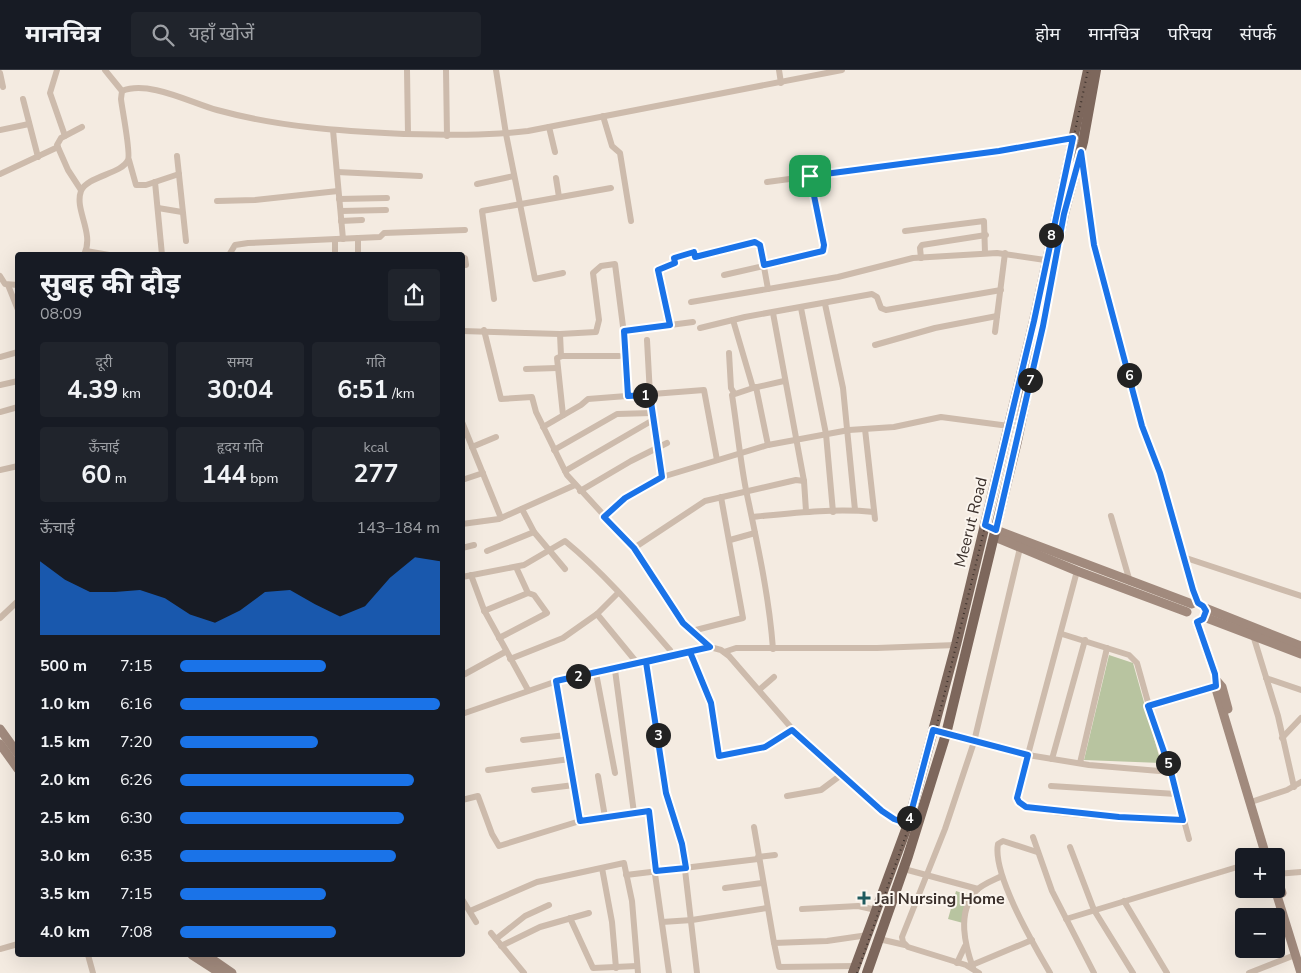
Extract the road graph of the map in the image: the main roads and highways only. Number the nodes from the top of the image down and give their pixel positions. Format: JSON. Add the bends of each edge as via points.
{"nodes":[{"id":1,"x":1088,"y":70,"type":"edge"},
{"id":2,"x":1096,"y":70,"type":"edge"},
{"id":3,"x":984,"y":529,"type":"junction"},
{"id":4,"x":996,"y":533,"type":"junction"},
{"id":5,"x":855,"y":970,"type":"edge"},
{"id":6,"x":867,"y":973,"type":"edge"}],
"edges":[{"from":1,"to":3,"type":"main road","name":"Meerut Road","via":[[1034,321]]},
{"from":2,"to":4,"type":"main road","name":"Meerut Road","via":[[1081,152],[1064,214],[1043,326]]},
{"from":3,"to":4,"type":"main road"},
{"from":3,"to":5,"type":"main road","name":"Meerut Road","via":[[908,824]]},
{"from":4,"to":6,"type":"main road","name":"Meerut Road","via":[[946,734],[904,870]]}]}
